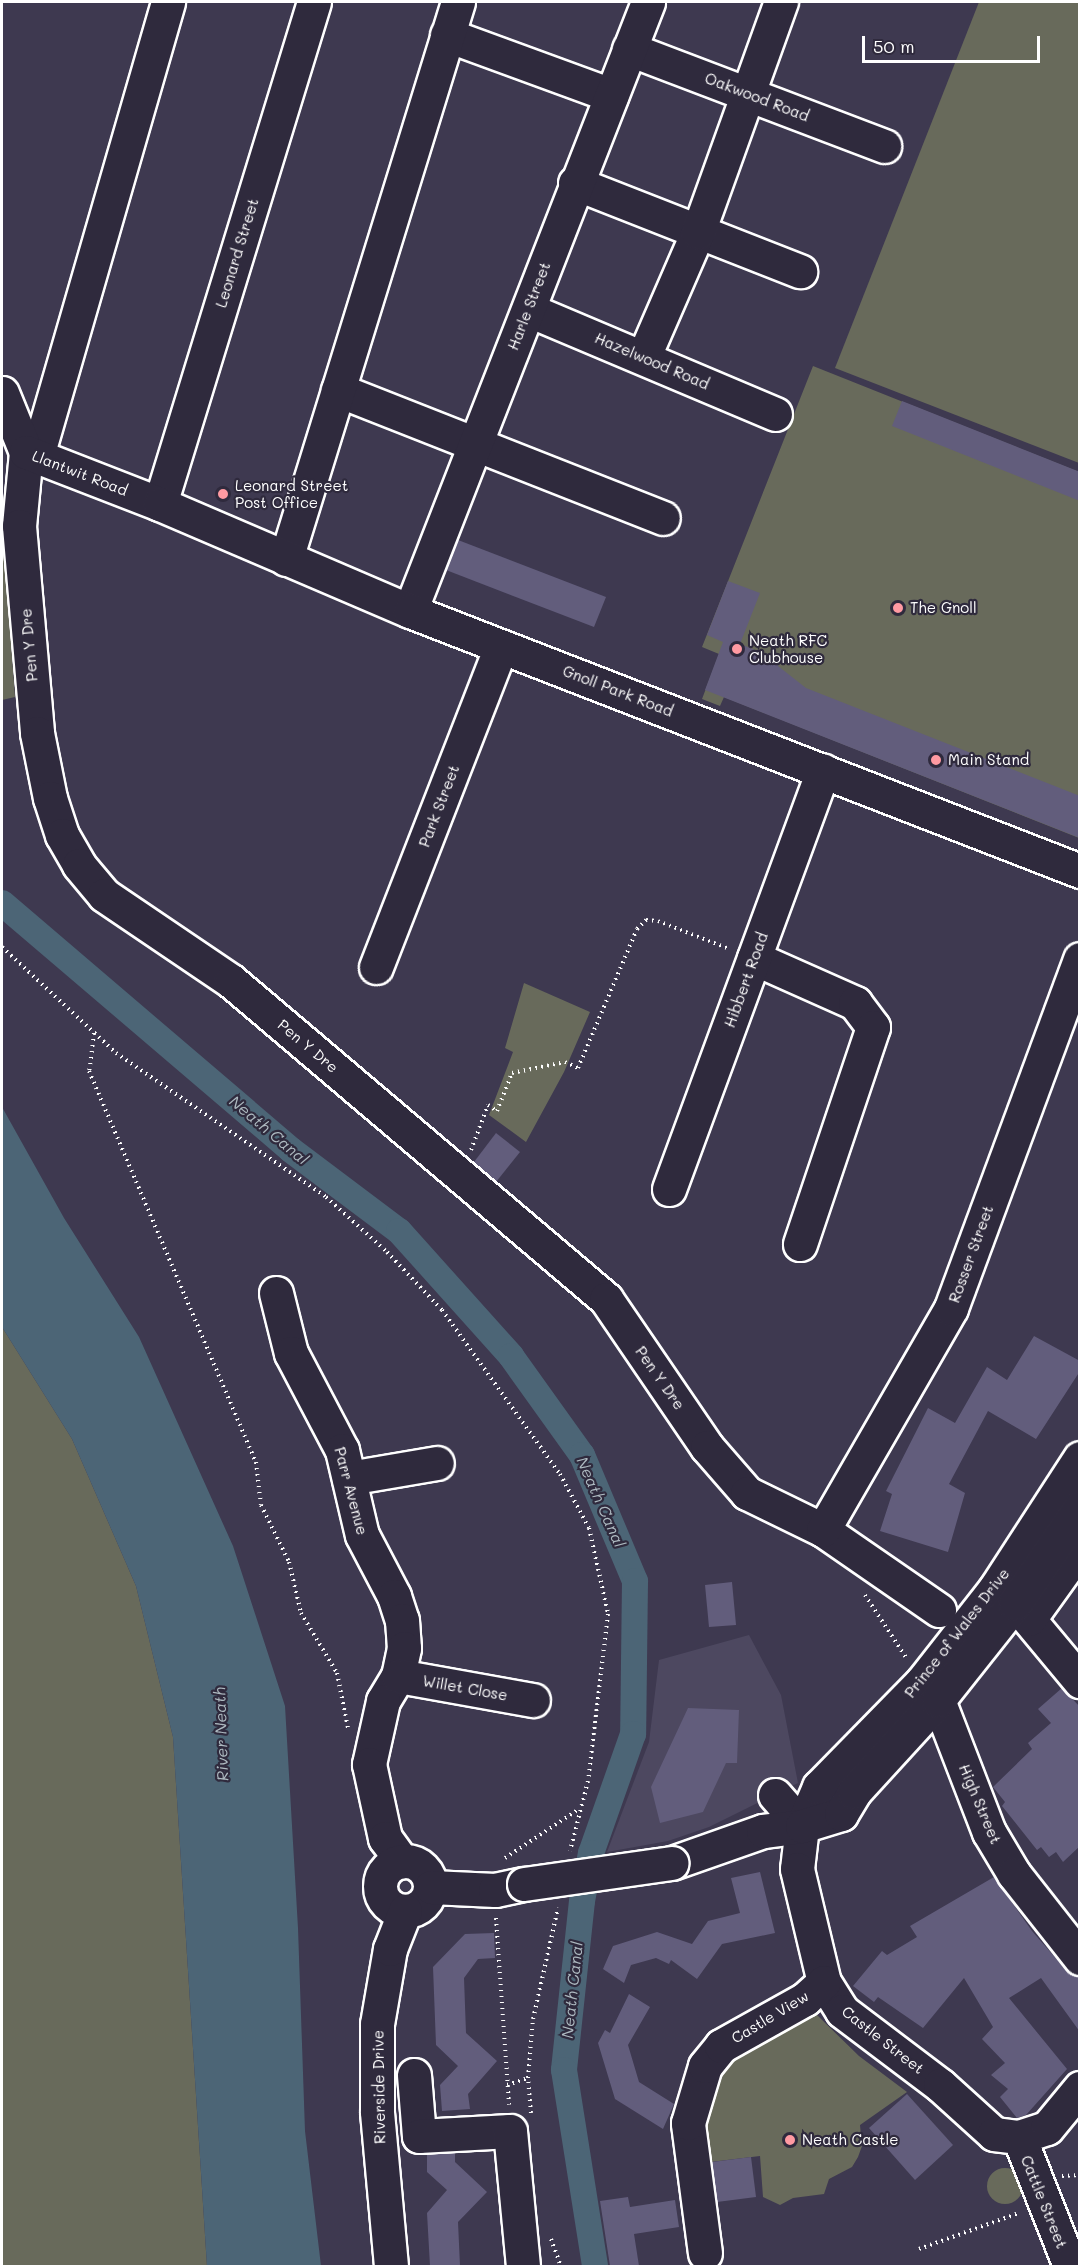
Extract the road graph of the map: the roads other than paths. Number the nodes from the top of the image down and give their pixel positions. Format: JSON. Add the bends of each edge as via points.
{"nodes":[{"id":1,"x":168,"y":2,"type":"edge"},
{"id":2,"x":315,"y":2,"type":"edge"},
{"id":3,"x":458,"y":2,"type":"edge"},
{"id":4,"x":648,"y":2,"type":"edge"},
{"id":5,"x":780,"y":2,"type":"edge"},
{"id":6,"x":447,"y":35,"type":"junction"},
{"id":7,"x":629,"y":49,"type":"junction"},
{"id":8,"x":748,"y":94,"type":"junction"},
{"id":9,"x":610,"y":95,"type":"junction"},
{"id":10,"x":884,"y":146,"type":"dead end"},
{"id":11,"x":575,"y":183,"type":"junction"},
{"id":12,"x":698,"y":232,"type":"junction"},
{"id":13,"x":800,"y":271,"type":"dead end"},
{"id":14,"x":528,"y":310,"type":"junction"},
{"id":15,"x":644,"y":356,"type":"junction"},
{"id":16,"x":338,"y":390,"type":"junction"},
{"id":17,"x":2,"y":393,"type":"edge"},
{"id":18,"x":775,"y":414,"type":"dead end"},
{"id":19,"x":475,"y":445,"type":"junction"},
{"id":20,"x":32,"y":454,"type":"junction"},
{"id":21,"x":160,"y":504,"type":"junction"},
{"id":22,"x":663,"y":518,"type":"dead end"},
{"id":23,"x":286,"y":559,"type":"junction"},
{"id":24,"x":410,"y":611,"type":"junction"},
{"id":25,"x":501,"y":646,"type":"junction"},
{"id":26,"x":823,"y":770,"type":"junction"},
{"id":27,"x":1080,"y":871,"type":"edge"},
{"id":28,"x":754,"y":958,"type":"junction"},
{"id":29,"x":1080,"y":959,"type":"edge"},
{"id":30,"x":376,"y":967,"type":"dead end"},
{"id":31,"x":669,"y":1189,"type":"dead end"},
{"id":32,"x":800,"y":1244,"type":"dead end"},
{"id":33,"x":276,"y":1293,"type":"dead end"},
{"id":34,"x":1080,"y":1458,"type":"edge"},
{"id":35,"x":436,"y":1463,"type":"dead end"},
{"id":36,"x":349,"y":1478,"type":"junction"},
{"id":37,"x":1080,"y":1508,"type":"edge"},
{"id":38,"x":824,"y":1530,"type":"junction"},
{"id":39,"x":1080,"y":1548,"type":"edge"},
{"id":40,"x":939,"y":1610,"type":"dead end"},
{"id":41,"x":1022,"y":1611,"type":"junction"},
{"id":42,"x":398,"y":1676,"type":"junction"},
{"id":43,"x":1080,"y":1681,"type":"edge"},
{"id":44,"x":930,"y":1691,"type":"junction"},
{"id":45,"x":533,"y":1700,"type":"dead end"},
{"id":46,"x":775,"y":1795,"type":"dead end"},
{"id":47,"x":802,"y":1826,"type":"junction"},
{"id":48,"x":402,"y":1861,"type":"junction"},
{"id":49,"x":431,"y":1887,"type":"junction"},
{"id":50,"x":405,"y":1911,"type":"junction"},
{"id":51,"x":1080,"y":1958,"type":"edge"},
{"id":52,"x":824,"y":1982,"type":"junction"},
{"id":53,"x":414,"y":2075,"type":"dead end"},
{"id":54,"x":1080,"y":2088,"type":"edge"},
{"id":55,"x":1019,"y":2137,"type":"junction"},
{"id":56,"x":705,"y":2253,"type":"dead end"},
{"id":57,"x":391,"y":2266,"type":"edge"},
{"id":58,"x":522,"y":2266,"type":"edge"},
{"id":59,"x":1070,"y":2266,"type":"edge"}],
"edges":[{"from":1,"to":20,"type":"street","name":"Pen Y Dre"},
{"from":2,"to":21,"type":"street","name":"Leonard Street"},
{"from":3,"to":6,"type":"street"},
{"from":4,"to":7,"type":"street","name":"Harle Street"},
{"from":5,"to":8,"type":"street"},
{"from":6,"to":9,"type":"street"},
{"from":6,"to":16,"type":"street"},
{"from":7,"to":8,"type":"street","name":"Oakwood Road"},
{"from":7,"to":9,"type":"street","name":"Harle Street"},
{"from":8,"to":10,"type":"street","name":"Oakwood Road"},
{"from":8,"to":12,"type":"street"},
{"from":9,"to":11,"type":"street","name":"Harle Street"},
{"from":11,"to":12,"type":"street"},
{"from":11,"to":14,"type":"street","name":"Harle Street"},
{"from":12,"to":13,"type":"street"},
{"from":12,"to":15,"type":"street"},
{"from":14,"to":15,"type":"street","name":"Hazelwood Road"},
{"from":14,"to":19,"type":"street","name":"Harle Street"},
{"from":15,"to":18,"type":"street","name":"Hazelwood Road"},
{"from":16,"to":19,"type":"street"},
{"from":16,"to":23,"type":"street"},
{"from":17,"to":20,"type":"street","name":"Llantwit Road"},
{"from":19,"to":22,"type":"street"},
{"from":19,"to":24,"type":"street","name":"Harle Street"},
{"from":20,"to":21,"type":"street","name":"Llantwit Road"},
{"from":20,"to":38,"type":"street","name":"Pen Y Dre","via":[[19,526],[37,733],[62,835],[80,865],[104,895],[231,981],[606,1299],[707,1447],[747,1494]]},
{"from":21,"to":23,"type":"street","name":"Gnoll Park Road"},
{"from":23,"to":24,"type":"street","name":"Gnoll Park Road"},
{"from":24,"to":25,"type":"street","name":"Gnoll Park Road"},
{"from":25,"to":26,"type":"street","name":"Gnoll Park Road"},
{"from":25,"to":30,"type":"street","name":"Park Street"},
{"from":26,"to":27,"type":"street","name":"Gnoll Park Road"},
{"from":26,"to":28,"type":"street","name":"Hibbert Road"},
{"from":28,"to":31,"type":"street","name":"Hibbert Road"},
{"from":28,"to":32,"type":"street","via":[[855,1003],[873,1026]]},
{"from":29,"to":38,"type":"street","name":"Rosser Street","via":[[951,1308]]},
{"from":33,"to":36,"type":"street","name":"Parr Avenue","via":[[291,1353],[342,1450]]},
{"from":34,"to":44,"type":"street","name":"Prince of Wales Drive"},
{"from":35,"to":36,"type":"street"},
{"from":36,"to":42,"type":"street","name":"Parr Avenue","via":[[362,1535],[402,1620],[404,1648]]},
{"from":37,"to":41,"type":"street","name":"Prince of Wales Drive"},
{"from":38,"to":40,"type":"street","name":"Pen Y Dre"},
{"from":39,"to":41,"type":"street"},
{"from":41,"to":43,"type":"street"},
{"from":41,"to":44,"type":"street","name":"Prince of Wales Drive"},
{"from":42,"to":45,"type":"street","name":"Willet Close"},
{"from":42,"to":48,"type":"street","name":"Parr Avenue","via":[[383,1701],[369,1764],[385,1838]]},
{"from":44,"to":47,"type":"street","name":"Prince of Wales Drive","via":[[819,1788]]},
{"from":44,"to":51,"type":"street","name":"High Street","via":[[989,1832],[1014,1874]]},
{"from":46,"to":47,"type":"street"},
{"from":47,"to":49,"type":"street","bridge":true,"via":[[763,1831],[672,1863],[504,1886]]},
{"from":47,"to":52,"type":"street","name":"Castle Street","via":[[797,1869]]},
{"from":48,"to":49,"type":"street","via":[[425,1870]]},
{"from":48,"to":50,"type":"street","via":[[387,1868],[380,1883],[384,1900]]},
{"from":49,"to":50,"type":"street","via":[[420,1907]]},
{"from":50,"to":57,"type":"street","name":"Riverside Drive","via":[[390,1949],[377,2025],[377,2111]]},
{"from":52,"to":55,"type":"street","name":"Castle Street","via":[[842,2011],[940,2085],[994,2134]]},
{"from":52,"to":56,"type":"street","name":"Castle View","via":[[805,1999],[721,2046],[705,2066],[688,2123]]},
{"from":53,"to":58,"type":"street","via":[[419,2136],[522,2128]]},
{"from":54,"to":55,"type":"street","via":[[1047,2128]]},
{"from":55,"to":59,"type":"street","name":"Cattle Street","via":[[1042,2204]]}]}
